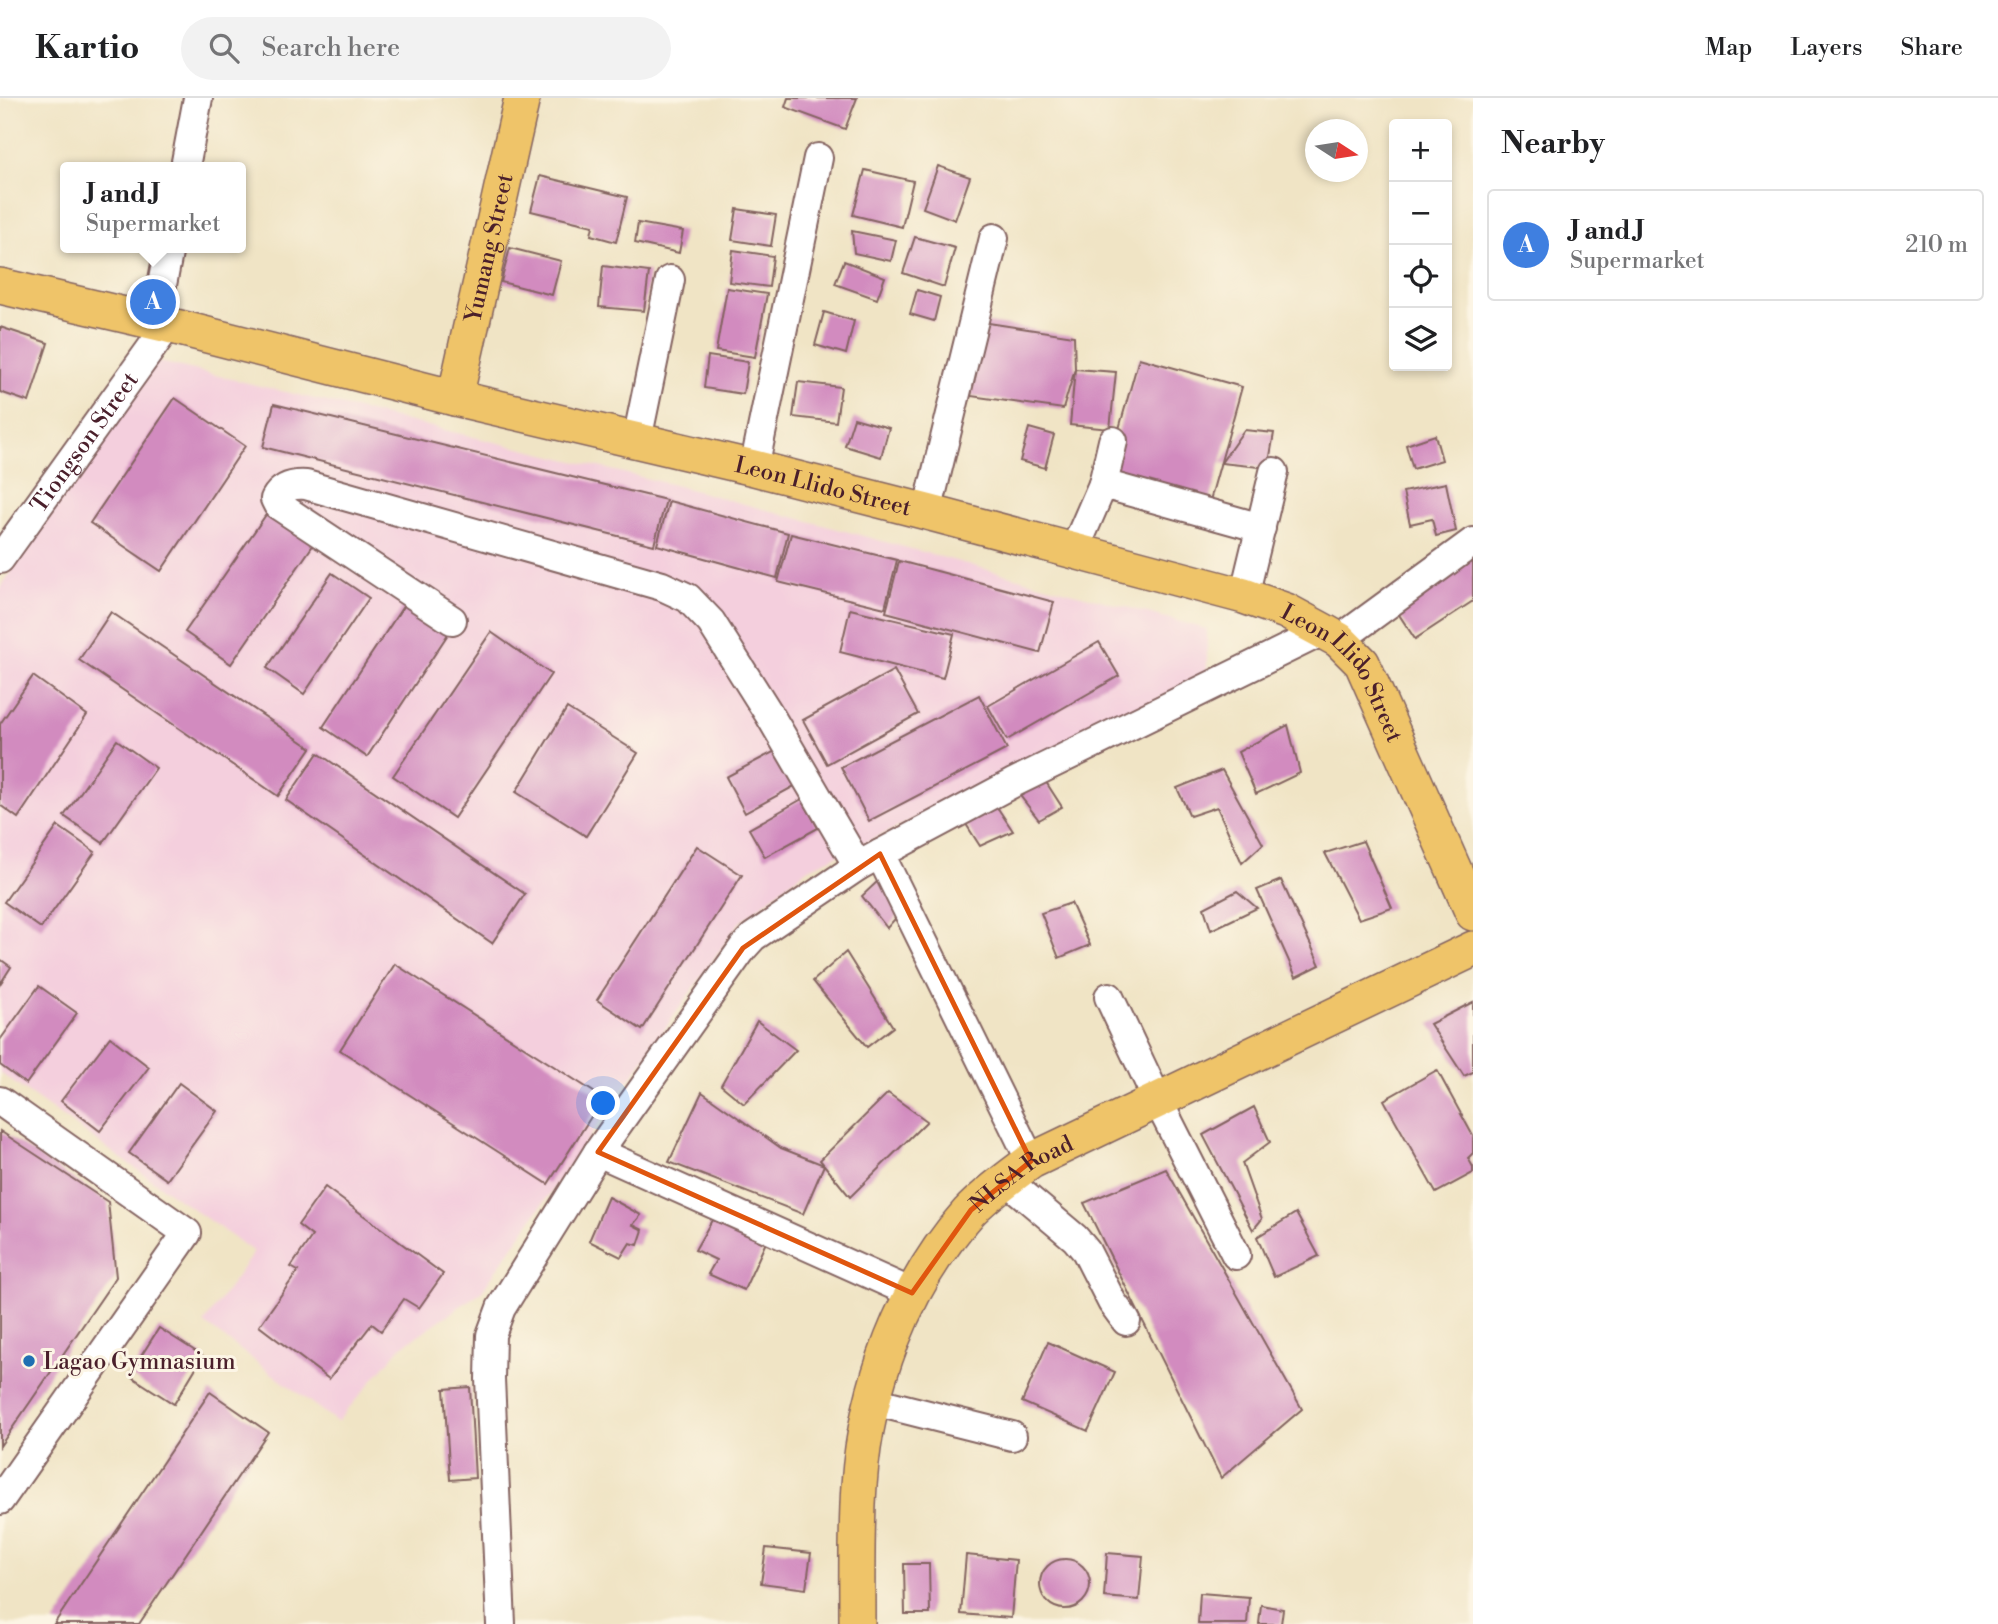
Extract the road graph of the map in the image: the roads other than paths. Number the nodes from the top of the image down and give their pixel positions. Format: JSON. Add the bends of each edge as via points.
{"nodes":[{"id":1,"x":198,"y":98,"type":"edge"},
{"id":2,"x":522,"y":98,"type":"edge"},
{"id":3,"x":818,"y":158,"type":"dead end"},
{"id":4,"x":186,"y":162,"type":"edge"},
{"id":5,"x":994,"y":239,"type":"dead end"},
{"id":6,"x":168,"y":253,"type":"edge"},
{"id":7,"x":670,"y":280,"type":"dead end"},
{"id":8,"x":0,"y":286,"type":"edge"},
{"id":9,"x":161,"y":323,"type":"junction"},
{"id":10,"x":454,"y":397,"type":"junction"},
{"id":11,"x":637,"y":440,"type":"junction"},
{"id":12,"x":1113,"y":442,"type":"dead end"},
{"id":13,"x":754,"y":468,"type":"junction"},
{"id":14,"x":1274,"y":472,"type":"dead end"},
{"id":15,"x":1102,"y":484,"type":"junction"},
{"id":16,"x":928,"y":512,"type":"junction"},
{"id":17,"x":1261,"y":528,"type":"junction"},
{"id":18,"x":1473,"y":542,"type":"edge"},
{"id":19,"x":1074,"y":551,"type":"junction"},
{"id":20,"x":0,"y":559,"type":"edge"},
{"id":21,"x":1244,"y":596,"type":"junction"},
{"id":22,"x":452,"y":620,"type":"dead end"},
{"id":23,"x":1331,"y":635,"type":"junction"},
{"id":24,"x":869,"y":860,"type":"junction"},
{"id":25,"x":1473,"y":913,"type":"edge"},
{"id":26,"x":1473,"y":949,"type":"edge"},
{"id":27,"x":1109,"y":997,"type":"dead end"},
{"id":28,"x":0,"y":1101,"type":"edge"},
{"id":29,"x":1158,"y":1101,"type":"junction"},
{"id":30,"x":598,"y":1152,"type":"junction"},
{"id":31,"x":1018,"y":1170,"type":"junction"},
{"id":32,"x":1236,"y":1255,"type":"dead end"},
{"id":33,"x":912,"y":1293,"type":"junction"},
{"id":34,"x":1126,"y":1321,"type":"dead end"},
{"id":35,"x":873,"y":1401,"type":"junction"},
{"id":36,"x":1012,"y":1436,"type":"dead end"},
{"id":37,"x":0,"y":1500,"type":"edge"},
{"id":38,"x":501,"y":1624,"type":"edge"},
{"id":39,"x":857,"y":1624,"type":"edge"}],
"edges":[{"from":1,"to":4,"type":"street"},
{"from":2,"to":10,"type":"main road","name":"Yumang Street"},
{"from":3,"to":13,"type":"street"},
{"from":5,"to":16,"type":"street"},
{"from":6,"to":9,"type":"street"},
{"from":7,"to":11,"type":"street"},
{"from":8,"to":9,"type":"main road","name":"Leon Llido Street"},
{"from":9,"to":10,"type":"main road","name":"Leon Llido Street"},
{"from":9,"to":20,"type":"street","name":"Tiongson Street"},
{"from":10,"to":11,"type":"main road","name":"Leon Llido Street"},
{"from":11,"to":13,"type":"main road","name":"Leon Llido Street"},
{"from":12,"to":15,"type":"street"},
{"from":13,"to":16,"type":"main road","name":"Leon Llido Street"},
{"from":14,"to":17,"type":"street"},
{"from":15,"to":17,"type":"street"},
{"from":15,"to":19,"type":"street"},
{"from":16,"to":19,"type":"main road","name":"Leon Llido Street"},
{"from":17,"to":21,"type":"street"},
{"from":18,"to":23,"type":"street"},
{"from":19,"to":21,"type":"main road","name":"Leon Llido Street"},
{"from":21,"to":23,"type":"main road","name":"Leon Llido Street"},
{"from":22,"to":24,"type":"street","via":[[278,505],[278,494],[292,484],[306,485],[688,597],[711,622]]},
{"from":23,"to":24,"type":"street","via":[[1013,783]]},
{"from":23,"to":25,"type":"main road","name":"Leon Llido Street","via":[[1362,663]]},
{"from":24,"to":30,"type":"street","via":[[753,937]]},
{"from":24,"to":31,"type":"street"},
{"from":26,"to":29,"type":"main road","name":"NLSA Road"},
{"from":27,"to":29,"type":"street"},
{"from":28,"to":37,"type":"street","via":[[187,1233]]},
{"from":29,"to":31,"type":"main road","name":"NLSA Road"},
{"from":29,"to":32,"type":"street"},
{"from":30,"to":33,"type":"street"},
{"from":30,"to":38,"type":"street","via":[[501,1308],[491,1335],[489,1379]]},
{"from":31,"to":33,"type":"main road","name":"NLSA Road","via":[[971,1210]]},
{"from":31,"to":34,"type":"street","via":[[1086,1251]]},
{"from":33,"to":35,"type":"main road","name":"NLSA Road"},
{"from":35,"to":36,"type":"street"},
{"from":35,"to":39,"type":"main road","name":"NLSA Road","via":[[859,1483]]}]}
